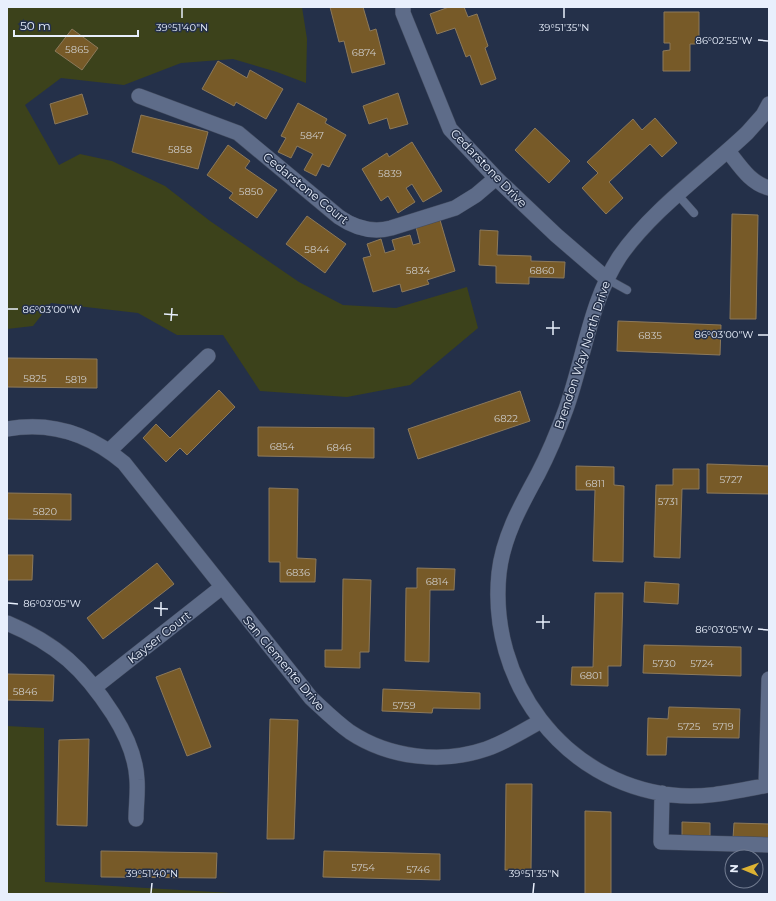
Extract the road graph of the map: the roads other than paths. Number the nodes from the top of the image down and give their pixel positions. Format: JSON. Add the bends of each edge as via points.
{"nodes":[{"id":1,"x":403,"y":7,"type":"edge"},
{"id":2,"x":139,"y":96,"type":"dead end"},
{"id":3,"x":769,"y":104,"type":"edge"},
{"id":4,"x":728,"y":151,"type":"junction"},
{"id":5,"x":496,"y":178,"type":"junction"},
{"id":6,"x":769,"y":188,"type":"edge"},
{"id":7,"x":678,"y":195,"type":"junction"},
{"id":8,"x":694,"y":213,"type":"dead end"},
{"id":9,"x":607,"y":279,"type":"junction"},
{"id":10,"x":627,"y":290,"type":"dead end"},
{"id":11,"x":208,"y":356,"type":"dead end"},
{"id":12,"x":7,"y":429,"type":"edge"},
{"id":13,"x":109,"y":451,"type":"junction"},
{"id":14,"x":222,"y":588,"type":"junction"},
{"id":15,"x":7,"y":623,"type":"edge"},
{"id":16,"x":769,"y":679,"type":"edge"},
{"id":17,"x":95,"y":687,"type":"junction"},
{"id":18,"x":541,"y":721,"type":"junction"},
{"id":19,"x":768,"y":785,"type":"edge"},
{"id":20,"x":662,"y":793,"type":"junction"},
{"id":21,"x":136,"y":819,"type":"dead end"},
{"id":22,"x":769,"y":845,"type":"edge"}],
"edges":[{"from":1,"to":5,"type":"street","name":"Cedarstone Drive","via":[[403,13],[450,129]]},
{"from":2,"to":5,"type":"street","name":"Cedarstone Court","via":[[238,133],[339,217],[364,229],[391,228],[455,208]]},
{"from":3,"to":4,"type":"street","name":"Brendon Way North Drive","via":[[758,121]]},
{"from":4,"to":6,"type":"street","via":[[747,175]]},
{"from":4,"to":7,"type":"street","name":"Brendon Way North Drive"},
{"from":5,"to":9,"type":"street","name":"Cedarstone Drive"},
{"from":7,"to":8,"type":"lane"},
{"from":7,"to":9,"type":"street","name":"Brendon Way North Drive","via":[[630,242]]},
{"from":9,"to":10,"type":"lane"},
{"from":9,"to":18,"type":"street","name":"Brendon Way North Drive","via":[[598,300],[566,408],[517,514],[506,542],[499,572],[498,617],[506,654],[517,683]]},
{"from":11,"to":13,"type":"street"},
{"from":12,"to":13,"type":"street","name":"San Clemente Drive","via":[[34,426],[63,430],[92,440]]},
{"from":13,"to":14,"type":"street","name":"San Clemente Drive","via":[[128,468]]},
{"from":14,"to":17,"type":"street","name":"Kayser Court"},
{"from":14,"to":18,"type":"street","name":"San Clemente Drive","via":[[322,709],[352,733],[374,744],[410,755],[456,756],[488,749]]},
{"from":15,"to":17,"type":"street","via":[[56,649],[80,669]]},
{"from":16,"to":19,"type":"street"},
{"from":17,"to":21,"type":"street","via":[[117,720],[127,741],[137,779]]},
{"from":18,"to":20,"type":"street","name":"Brendon Way North Drive","via":[[568,750],[593,768],[621,782]]},
{"from":19,"to":20,"type":"street","name":"Brendon Way North Drive","via":[[711,795]]},
{"from":20,"to":22,"type":"street","via":[[661,842]]}]}
